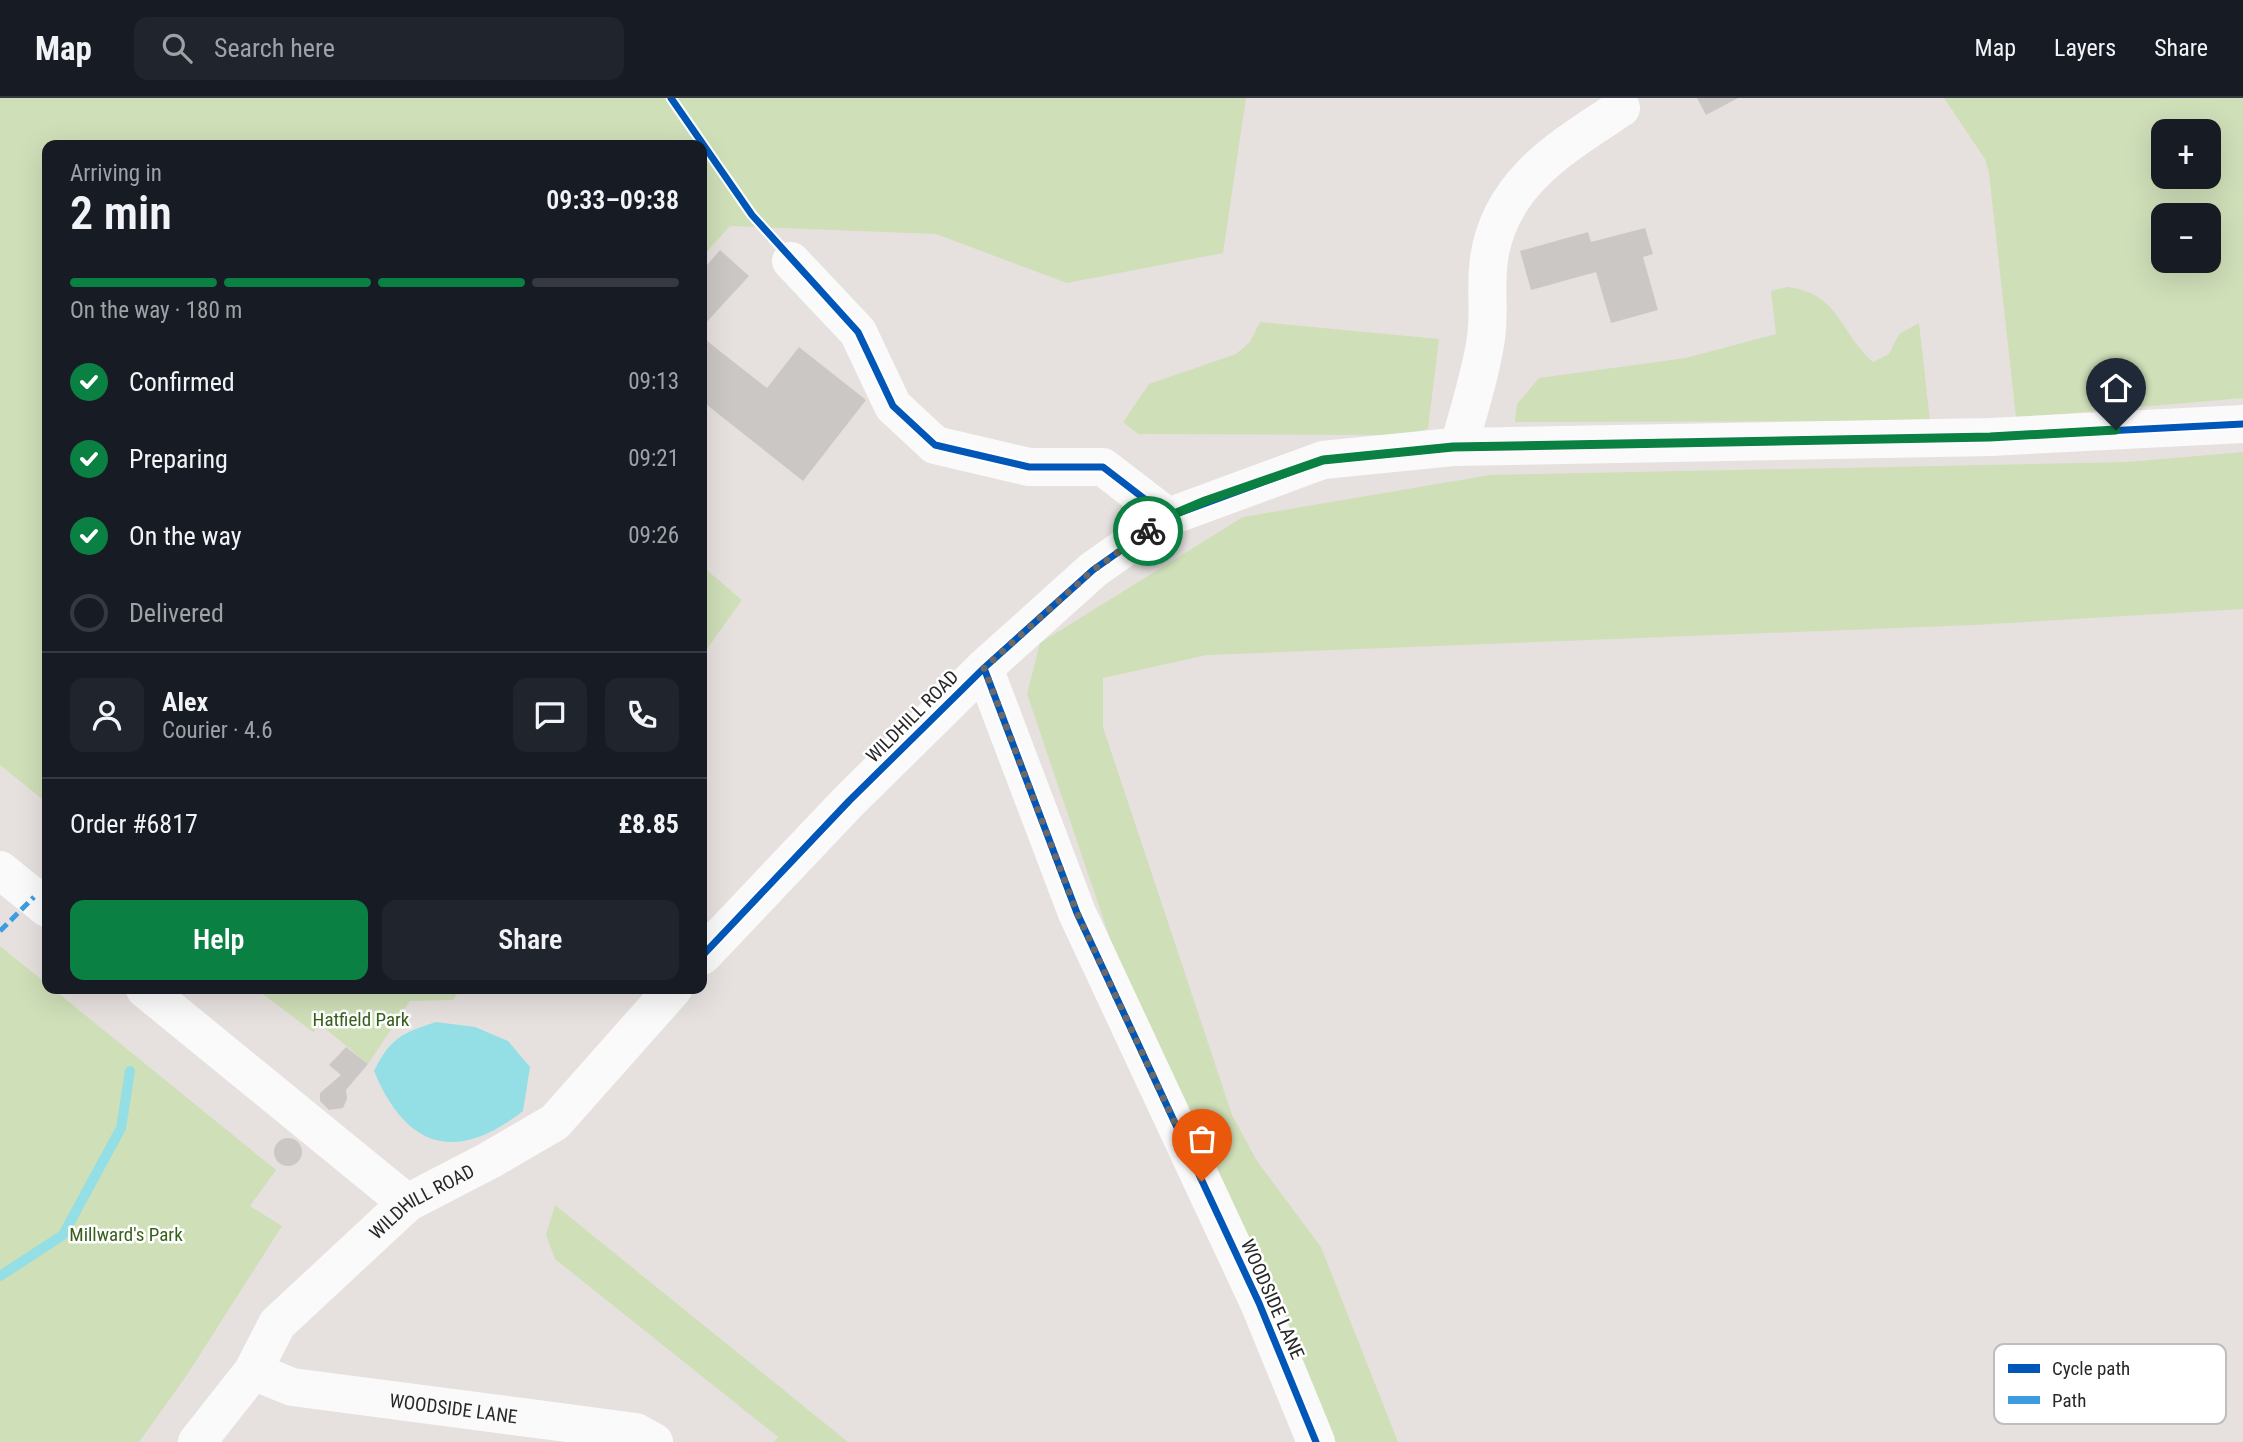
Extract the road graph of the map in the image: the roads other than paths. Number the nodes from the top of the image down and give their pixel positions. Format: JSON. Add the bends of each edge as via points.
{"nodes":[{"id":1,"x":1621,"y":108,"type":"dead end"},
{"id":2,"x":791,"y":261,"type":"dead end"},
{"id":3,"x":2243,"y":424,"type":"edge"},
{"id":4,"x":1459,"y":447,"type":"junction"},
{"id":5,"x":1167,"y":517,"type":"junction"},
{"id":6,"x":984,"y":668,"type":"junction"},
{"id":7,"x":0,"y":870,"type":"edge"},
{"id":8,"x":42,"y":904,"type":"edge"},
{"id":9,"x":707,"y":951,"type":"edge"},
{"id":10,"x":151,"y":994,"type":"edge"},
{"id":11,"x":669,"y":994,"type":"edge"},
{"id":12,"x":407,"y":1203,"type":"junction"},
{"id":13,"x":253,"y":1371,"type":"junction"},
{"id":14,"x":197,"y":1442,"type":"edge"},
{"id":15,"x":654,"y":1442,"type":"edge"},
{"id":16,"x":1316,"y":1442,"type":"edge"}],
"edges":[{"from":1,"to":4,"type":"street","via":[[1537,166],[1511,198],[1497,225],[1489,260],[1486,342]]},
{"from":2,"to":5,"type":"street","via":[[858,332],[893,406],[935,446],[1028,467],[1103,467]]},
{"from":3,"to":4,"type":"street","name":"WILDHILL ROAD","via":[[1990,437]]},
{"from":4,"to":5,"type":"street","name":"WILDHILL ROAD","via":[[1323,460]]},
{"from":5,"to":6,"type":"street","name":"WILDHILL ROAD","via":[[1093,570]]},
{"from":6,"to":9,"type":"street","name":"WILDHILL ROAD"},
{"from":6,"to":16,"type":"street","name":"WOODSIDE LANE","via":[[1077,913],[1259,1303]]},
{"from":7,"to":8,"type":"street"},
{"from":10,"to":12,"type":"street"},
{"from":11,"to":12,"type":"street","name":"WILDHILL ROAD","via":[[555,1122]]},
{"from":12,"to":13,"type":"street","name":"WILDHILL ROAD","via":[[277,1324]]},
{"from":13,"to":14,"type":"street","name":"WILDHILL ROAD"},
{"from":13,"to":15,"type":"street","name":"WOODSIDE LANE","via":[[292,1387],[636,1432]]}]}
